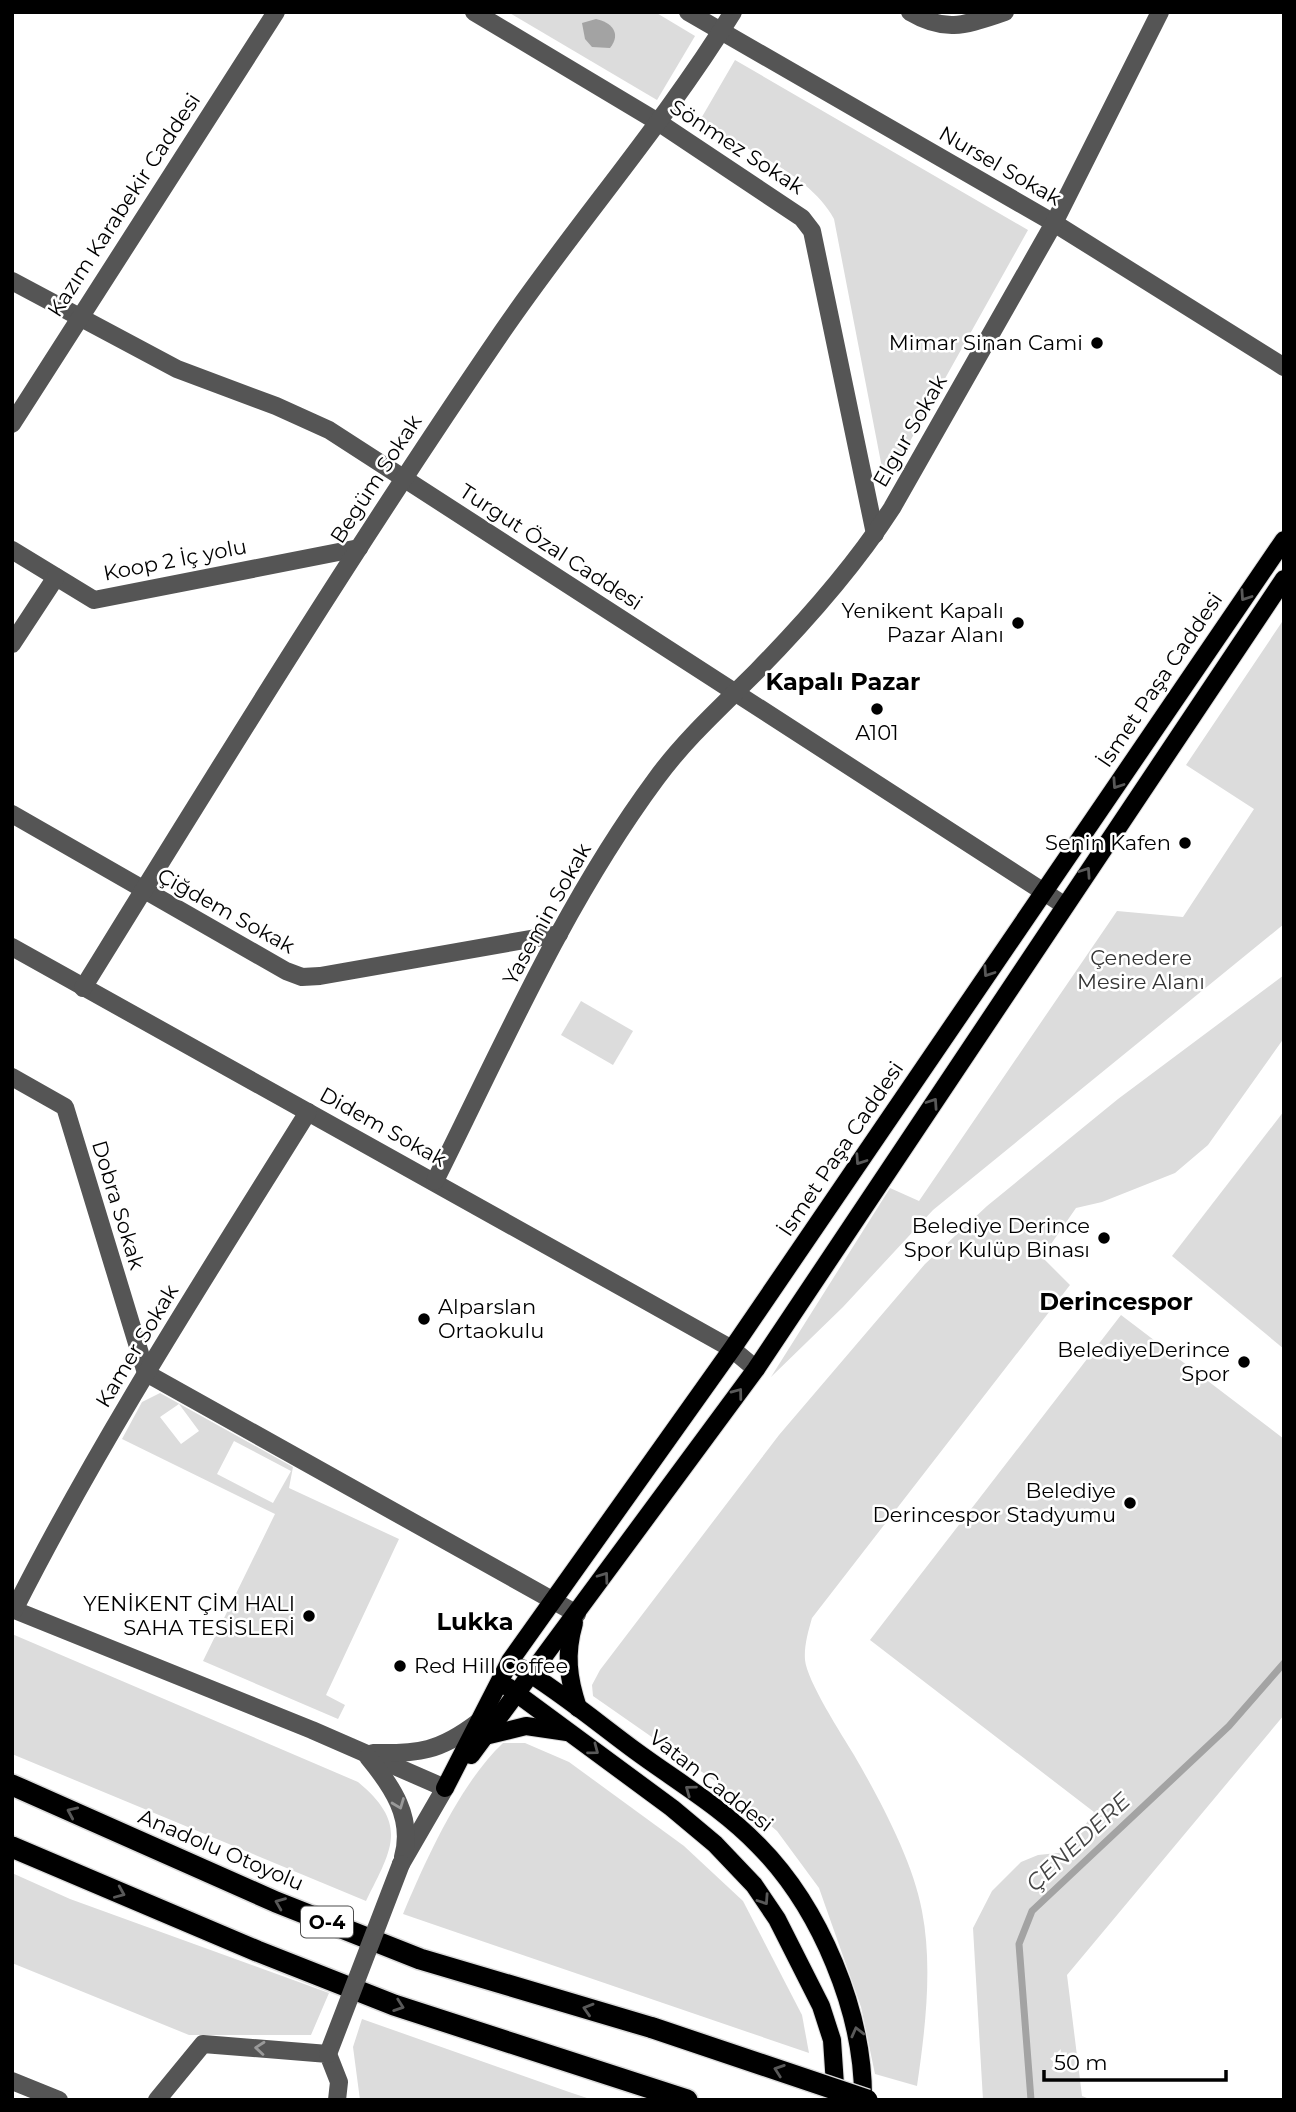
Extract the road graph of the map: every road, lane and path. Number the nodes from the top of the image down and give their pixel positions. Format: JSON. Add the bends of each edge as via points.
{"nodes":[{"id":1,"x":276,"y":12,"type":"edge"},
{"id":2,"x":474,"y":12,"type":"edge"},
{"id":3,"x":688,"y":12,"type":"edge"},
{"id":4,"x":733,"y":12,"type":"edge"},
{"id":5,"x":910,"y":12,"type":"edge"},
{"id":6,"x":1005,"y":12,"type":"edge"},
{"id":7,"x":1160,"y":12,"type":"edge"},
{"id":8,"x":721,"y":32,"type":"junction"},
{"id":9,"x":658,"y":122,"type":"junction"},
{"id":10,"x":1054,"y":223,"type":"junction"},
{"id":11,"x":12,"y":281,"type":"edge"},
{"id":12,"x":79,"y":317,"type":"junction"},
{"id":13,"x":1284,"y":367,"type":"edge"},
{"id":14,"x":12,"y":424,"type":"edge"},
{"id":15,"x":403,"y":478,"type":"junction"},
{"id":16,"x":874,"y":534,"type":"junction"},
{"id":17,"x":1284,"y":540,"type":"edge"},
{"id":18,"x":359,"y":548,"type":"junction"},
{"id":19,"x":12,"y":550,"type":"edge"},
{"id":20,"x":56,"y":577,"type":"junction"},
{"id":21,"x":1284,"y":579,"type":"edge"},
{"id":22,"x":12,"y":644,"type":"edge"},
{"id":23,"x":734,"y":693,"type":"junction"},
{"id":24,"x":12,"y":814,"type":"edge"},
{"id":25,"x":143,"y":891,"type":"junction"},
{"id":26,"x":1043,"y":891,"type":"junction"},
{"id":27,"x":1064,"y":905,"type":"junction"},
{"id":28,"x":559,"y":934,"type":"junction"},
{"id":29,"x":12,"y":947,"type":"edge"},
{"id":30,"x":83,"y":989,"type":"junction"},
{"id":31,"x":12,"y":1077,"type":"edge"},
{"id":32,"x":308,"y":1112,"type":"junction"},
{"id":33,"x":435,"y":1181,"type":"junction"},
{"id":34,"x":732,"y":1349,"type":"junction"},
{"id":35,"x":756,"y":1369,"type":"junction"},
{"id":36,"x":146,"y":1373,"type":"junction"},
{"id":37,"x":553,"y":1598,"type":"junction"},
{"id":38,"x":13,"y":1610,"type":"edge"},
{"id":39,"x":577,"y":1614,"type":"junction"},
{"id":40,"x":510,"y":1661,"type":"junction"},
{"id":41,"x":531,"y":1674,"type":"junction"},
{"id":42,"x":499,"y":1682,"type":"junction"},
{"id":43,"x":517,"y":1693,"type":"junction"},
{"id":44,"x":578,"y":1708,"type":"junction"},
{"id":45,"x":481,"y":1730,"type":"junction"},
{"id":46,"x":571,"y":1732,"type":"junction"},
{"id":47,"x":365,"y":1753,"type":"junction"},
{"id":48,"x":12,"y":1785,"type":"edge"},
{"id":49,"x":445,"y":1788,"type":"junction"},
{"id":50,"x":12,"y":1847,"type":"edge"},
{"id":51,"x":401,"y":1864,"type":"junction"},
{"id":52,"x":328,"y":2053,"type":"junction"},
{"id":53,"x":12,"y":2081,"type":"edge"},
{"id":54,"x":59,"y":2100,"type":"edge"},
{"id":55,"x":157,"y":2100,"type":"edge"},
{"id":56,"x":337,"y":2100,"type":"edge"},
{"id":57,"x":687,"y":2100,"type":"edge"},
{"id":58,"x":836,"y":2100,"type":"edge"},
{"id":59,"x":865,"y":2100,"type":"edge"}],
"edges":[{"from":1,"to":12,"type":"street","name":"Kazım Karabekir Caddesi"},
{"from":2,"to":9,"type":"street","name":"Sönmez Sokak"},
{"from":3,"to":8,"type":"street","name":"Nursel Sokak"},
{"from":4,"to":8,"type":"street","name":"Begüm Sokak"},
{"from":5,"to":6,"type":"street","via":[[941,25],[961,27]]},
{"from":7,"to":10,"type":"street","name":"Elgur Sokak"},
{"from":8,"to":9,"type":"street","name":"Begüm Sokak"},
{"from":8,"to":10,"type":"street","name":"Nursel Sokak"},
{"from":9,"to":15,"type":"street","name":"Begüm Sokak","via":[[542,274]]},
{"from":9,"to":16,"type":"street","name":"Sönmez Sokak","via":[[788,206],[812,231]]},
{"from":10,"to":13,"type":"street","name":"Nursel Sokak"},
{"from":10,"to":16,"type":"street","name":"Elgur Sokak","via":[[928,449]]},
{"from":11,"to":12,"type":"street","name":"Turgut Özal Caddesi"},
{"from":12,"to":14,"type":"street","name":"Kazım Karabekir Caddesi"},
{"from":12,"to":15,"type":"street","name":"Turgut Özal Caddesi","via":[[177,369],[305,418]]},
{"from":15,"to":18,"type":"street","name":"Begüm Sokak"},
{"from":15,"to":23,"type":"street","name":"Turgut Özal Caddesi"},
{"from":16,"to":23,"type":"street","name":"Elgur Sokak","via":[[796,630]]},
{"from":17,"to":26,"type":"main road","name":"İsmet Paşa Caddesi","one_way":true},
{"from":18,"to":20,"type":"street","name":"Koop 2 İç yolu","via":[[94,600]]},
{"from":18,"to":25,"type":"street","name":"Begüm Sokak"},
{"from":19,"to":20,"type":"street","name":"Koop 2 İç yolu"},
{"from":20,"to":22,"type":"street"},
{"from":27,"to":21,"type":"main road","name":"İsmet Paşa Caddesi","one_way":true},
{"from":23,"to":26,"type":"street","name":"Turgut Özal Caddesi"},
{"from":23,"to":28,"type":"street","name":"Yasemin Sokak","via":[[657,777]]},
{"from":24,"to":25,"type":"street","name":"Çiğdem Sokak"},
{"from":25,"to":28,"type":"street","name":"Çiğdem Sokak","via":[[302,976]]},
{"from":25,"to":30,"type":"street","name":"Begüm Sokak"},
{"from":26,"to":27,"type":"street","name":"Turgut Özal Caddesi"},
{"from":26,"to":34,"type":"main road","name":"İsmet Paşa Caddesi","one_way":true},
{"from":35,"to":27,"type":"main road","name":"İsmet Paşa Caddesi","one_way":true},
{"from":28,"to":33,"type":"street","name":"Yasemin Sokak"},
{"from":29,"to":30,"type":"street","name":"Didem Sokak"},
{"from":30,"to":32,"type":"street","name":"Didem Sokak"},
{"from":31,"to":36,"type":"street","name":"Dobra Sokak","via":[[65,1107]]},
{"from":32,"to":33,"type":"street","name":"Didem Sokak"},
{"from":32,"to":36,"type":"street","name":"Kamer Sokak"},
{"from":33,"to":34,"type":"street","name":"Didem Sokak"},
{"from":34,"to":35,"type":"street","name":"Didem Sokak"},
{"from":34,"to":37,"type":"main road","name":"İsmet Paşa Caddesi"},
{"from":39,"to":35,"type":"main road","name":"İsmet Paşa Caddesi","one_way":true},
{"from":36,"to":37,"type":"street"},
{"from":36,"to":38,"type":"street","name":"Kamer Sokak"},
{"from":37,"to":39,"type":"street"},
{"from":37,"to":40,"type":"main road","name":"İsmet Paşa Caddesi"},
{"from":38,"to":47,"type":"street"},
{"from":39,"to":41,"type":"main road","name":"İsmet Paşa Caddesi"},
{"from":39,"to":44,"type":"main road","via":[[567,1656]]},
{"from":40,"to":41,"type":"main road","name":"Vatan Caddesi"},
{"from":40,"to":42,"type":"main road","name":"İsmet Paşa Caddesi"},
{"from":41,"to":43,"type":"main road","name":"İsmet Paşa Caddesi"},
{"from":41,"to":44,"type":"main road","name":"Vatan Caddesi"},
{"from":42,"to":43,"type":"main road"},
{"from":42,"to":45,"type":"main road","name":"İsmet Paşa Caddesi"},
{"from":43,"to":45,"type":"main road","name":"İsmet Paşa Caddesi"},
{"from":43,"to":46,"type":"main road"},
{"from":59,"to":44,"type":"main road","name":"Vatan Caddesi","one_way":true,"via":[[851,2008],[804,1906],[777,1866],[722,1814]]},
{"from":45,"to":46,"type":"main road","via":[[526,1726]]},
{"from":45,"to":47,"type":"street","via":[[432,1751]]},
{"from":45,"to":49,"type":"main road","name":"İsmet Paşa Caddesi"},
{"from":46,"to":58,"type":"main road","one_way":true,"via":[[672,1808],[754,1885],[777,1919],[821,2006],[832,2040]]},
{"from":47,"to":49,"type":"street"},
{"from":47,"to":51,"type":"street","one_way":true,"via":[[398,1800],[408,1840]]},
{"from":59,"to":48,"type":"highway","name":"Anadolu Otoyolu","number":"O-4","one_way":true,"bridge":true,"via":[[653,2028],[420,1959],[276,1902]]},
{"from":49,"to":51,"type":"street","name":"İsmet Paşa Caddesi"},
{"from":50,"to":57,"type":"highway","number":"O-4","one_way":true,"via":[[394,2005]]},
{"from":51,"to":52,"type":"street","name":"İsmet Paşa Caddesi","bridge":true},
{"from":52,"to":55,"type":"street","one_way":true,"via":[[203,2044]]},
{"from":52,"to":56,"type":"street","via":[[339,2082]]},
{"from":53,"to":54,"type":"street"}]}
